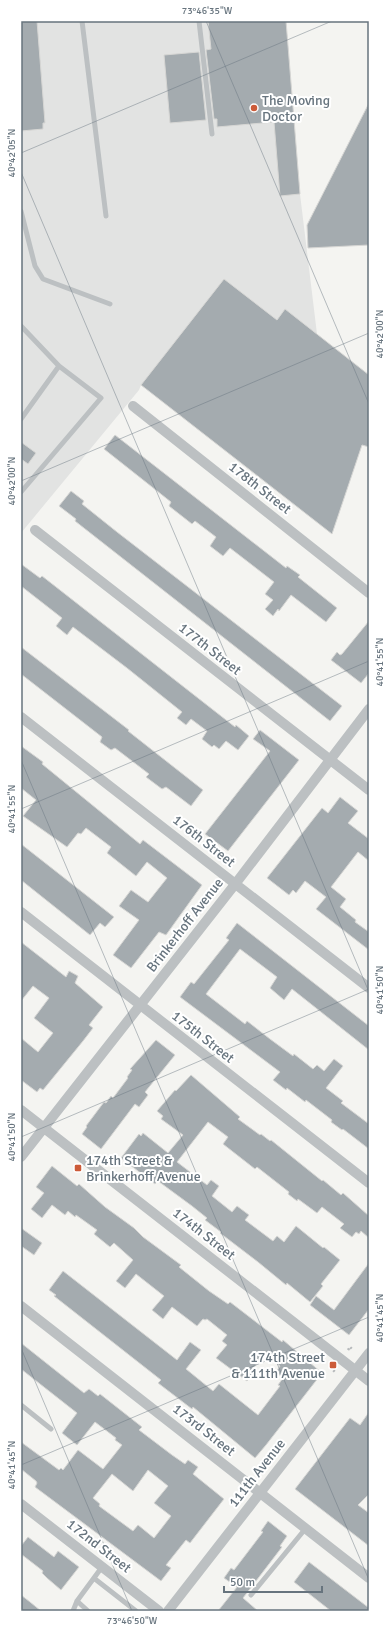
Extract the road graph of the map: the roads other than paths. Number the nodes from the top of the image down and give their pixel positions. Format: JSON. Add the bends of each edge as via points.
{"nodes":[{"id":1,"x":82,"y":21,"type":"edge"},
{"id":2,"x":199,"y":21,"type":"edge"},
{"id":3,"x":212,"y":134,"type":"dead end"},
{"id":4,"x":21,"y":211,"type":"edge"},
{"id":5,"x":106,"y":216,"type":"dead end"},
{"id":6,"x":110,"y":304,"type":"dead end"},
{"id":7,"x":21,"y":326,"type":"edge"},
{"id":8,"x":59,"y":366,"type":"junction"},
{"id":9,"x":133,"y":406,"type":"dead end"},
{"id":10,"x":21,"y":419,"type":"edge"},
{"id":11,"x":21,"y":492,"type":"edge"},
{"id":12,"x":35,"y":530,"type":"dead end"},
{"id":13,"x":369,"y":593,"type":"edge"},
{"id":14,"x":369,"y":709,"type":"edge"},
{"id":15,"x":21,"y":717,"type":"edge"},
{"id":16,"x":330,"y":760,"type":"junction"},
{"id":17,"x":369,"y":790,"type":"edge"},
{"id":18,"x":236,"y":883,"type":"junction"},
{"id":19,"x":21,"y":912,"type":"edge"},
{"id":20,"x":369,"y":988,"type":"edge"},
{"id":21,"x":140,"y":1006,"type":"junction"},
{"id":22,"x":21,"y":1110,"type":"edge"},
{"id":23,"x":44,"y":1127,"type":"junction"},
{"id":24,"x":21,"y":1157,"type":"edge"},
{"id":25,"x":369,"y":1184,"type":"edge"},
{"id":26,"x":21,"y":1306,"type":"edge"},
{"id":27,"x":369,"y":1353,"type":"edge"},
{"id":28,"x":356,"y":1370,"type":"junction"},
{"id":29,"x":369,"y":1381,"type":"edge"},
{"id":30,"x":21,"y":1405,"type":"edge"},
{"id":31,"x":51,"y":1428,"type":"dead end"},
{"id":32,"x":261,"y":1492,"type":"junction"},
{"id":33,"x":21,"y":1504,"type":"edge"},
{"id":34,"x":306,"y":1528,"type":"junction"},
{"id":35,"x":102,"y":1567,"type":"junction"},
{"id":36,"x":369,"y":1578,"type":"edge"},
{"id":37,"x":95,"y":1579,"type":"junction"},
{"id":38,"x":251,"y":1595,"type":"dead end"},
{"id":39,"x":77,"y":1601,"type":"junction"},
{"id":40,"x":73,"y":1611,"type":"edge"},
{"id":41,"x":88,"y":1611,"type":"edge"},
{"id":42,"x":136,"y":1611,"type":"edge"},
{"id":43,"x":159,"y":1611,"type":"edge"},
{"id":44,"x":168,"y":1611,"type":"edge"}],
"edges":[{"from":1,"to":5,"type":"lane"},
{"from":2,"to":3,"type":"lane"},
{"from":4,"to":6,"type":"lane","via":[[35,266],[43,279]]},
{"from":7,"to":8,"type":"lane"},
{"from":8,"to":10,"type":"lane"},
{"from":8,"to":11,"type":"lane","via":[[101,398]]},
{"from":9,"to":13,"type":"street","name":"178th Street"},
{"from":12,"to":16,"type":"street","name":"177th Street"},
{"from":14,"to":16,"type":"street","name":"Brinkerhoff Avenue"},
{"from":15,"to":18,"type":"street","name":"176th Street"},
{"from":16,"to":17,"type":"street","name":"177th Street"},
{"from":16,"to":18,"type":"street","name":"Brinkerhoff Avenue"},
{"from":18,"to":20,"type":"street","name":"176th Street"},
{"from":18,"to":21,"type":"street","name":"Brinkerhoff Avenue"},
{"from":19,"to":21,"type":"street","name":"175th Street"},
{"from":21,"to":23,"type":"street","name":"Brinkerhoff Avenue"},
{"from":21,"to":25,"type":"street","name":"175th Street"},
{"from":22,"to":23,"type":"street","name":"174th Street"},
{"from":23,"to":24,"type":"street","name":"Brinkerhoff Avenue"},
{"from":23,"to":28,"type":"street","name":"174th Street"},
{"from":26,"to":32,"type":"street","name":"173rd Street"},
{"from":27,"to":28,"type":"street","name":"111th Avenue"},
{"from":28,"to":29,"type":"street","name":"174th Street"},
{"from":28,"to":32,"type":"street","name":"111th Avenue"},
{"from":30,"to":31,"type":"lane"},
{"from":32,"to":34,"type":"street","name":"173rd Street"},
{"from":32,"to":44,"type":"street","name":"111th Avenue"},
{"from":33,"to":35,"type":"street","name":"172nd Street"},
{"from":34,"to":36,"type":"street","name":"173rd Street"},
{"from":34,"to":38,"type":"lane"},
{"from":35,"to":37,"type":"lane"},
{"from":35,"to":43,"type":"street","name":"172nd Street"},
{"from":37,"to":39,"type":"lane"},
{"from":37,"to":42,"type":"lane"},
{"from":39,"to":40,"type":"lane"},
{"from":39,"to":41,"type":"lane"}]}
